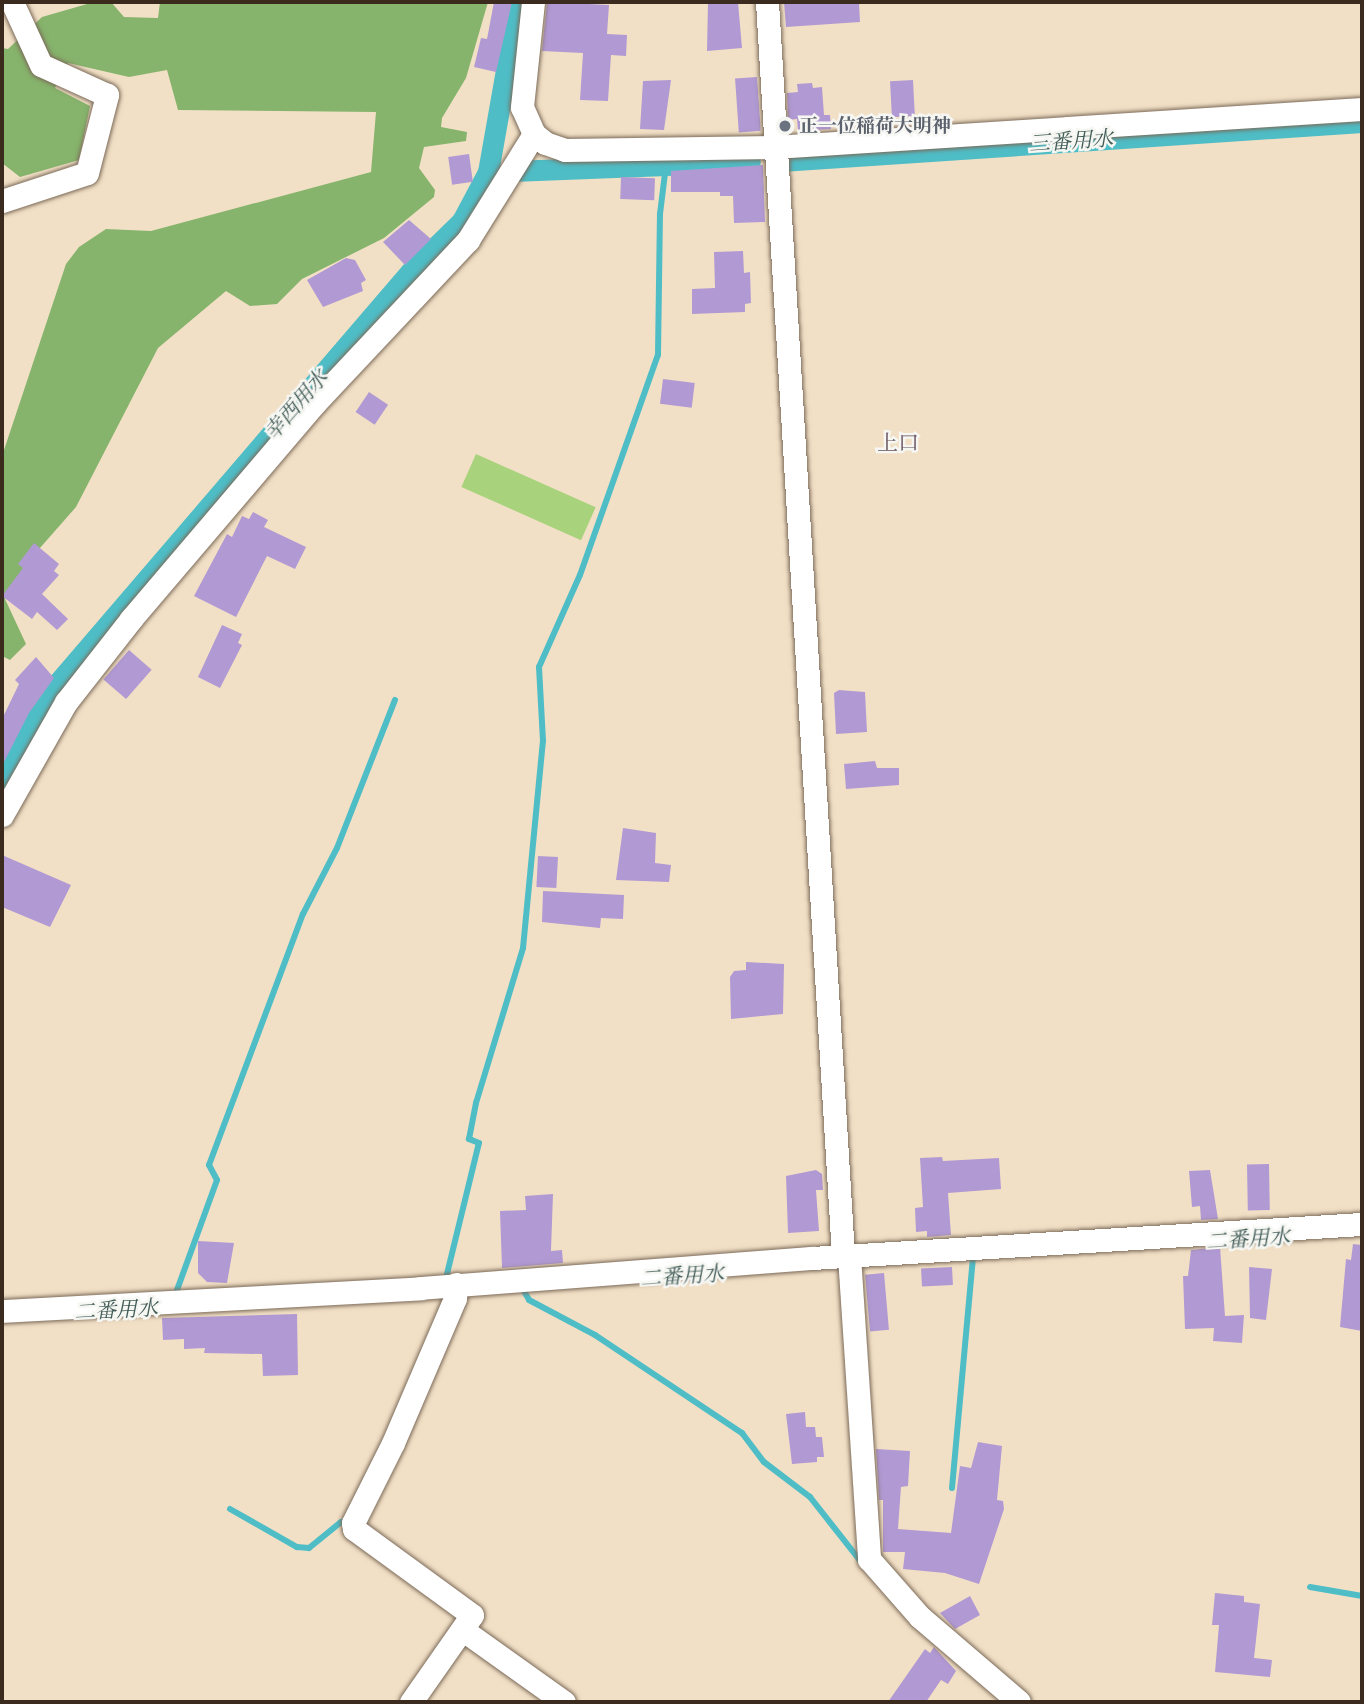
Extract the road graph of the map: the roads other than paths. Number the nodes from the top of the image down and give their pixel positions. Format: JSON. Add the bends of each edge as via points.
{"nodes":[{"id":1,"x":12,"y":2,"type":"edge"},
{"id":2,"x":533,"y":2,"type":"edge"},
{"id":3,"x":766,"y":2,"type":"edge"},
{"id":4,"x":1362,"y":109,"type":"edge"},
{"id":5,"x":534,"y":134,"type":"junction"},
{"id":6,"x":774,"y":147,"type":"junction"},
{"id":7,"x":2,"y":201,"type":"edge"},
{"id":8,"x":2,"y":815,"type":"edge"},
{"id":9,"x":1362,"y":1224,"type":"edge"},
{"id":10,"x":848,"y":1262,"type":"junction"},
{"id":11,"x":456,"y":1284,"type":"junction"},
{"id":12,"x":2,"y":1311,"type":"edge"},
{"id":13,"x":463,"y":1630,"type":"junction"},
{"id":14,"x":411,"y":1702,"type":"edge"},
{"id":15,"x":564,"y":1702,"type":"edge"},
{"id":16,"x":1019,"y":1702,"type":"edge"}],
"edges":[{"from":1,"to":7,"type":"street","via":[[41,65],[107,95],[88,173]]},
{"from":2,"to":5,"type":"street","via":[[522,70],[522,107]]},
{"from":3,"to":6,"type":"street"},
{"from":4,"to":6,"type":"street"},
{"from":5,"to":6,"type":"street","via":[[554,148],[589,151]]},
{"from":5,"to":8,"type":"street","via":[[468,240],[314,404],[66,702]]},
{"from":6,"to":10,"type":"street"},
{"from":9,"to":10,"type":"street"},
{"from":10,"to":11,"type":"street"},
{"from":10,"to":16,"type":"street","via":[[869,1559],[901,1599]]},
{"from":11,"to":12,"type":"street"},
{"from":11,"to":13,"type":"street","via":[[455,1298],[393,1443],[353,1523],[354,1529],[472,1615]]},
{"from":13,"to":14,"type":"street"},
{"from":13,"to":15,"type":"street"}]}
